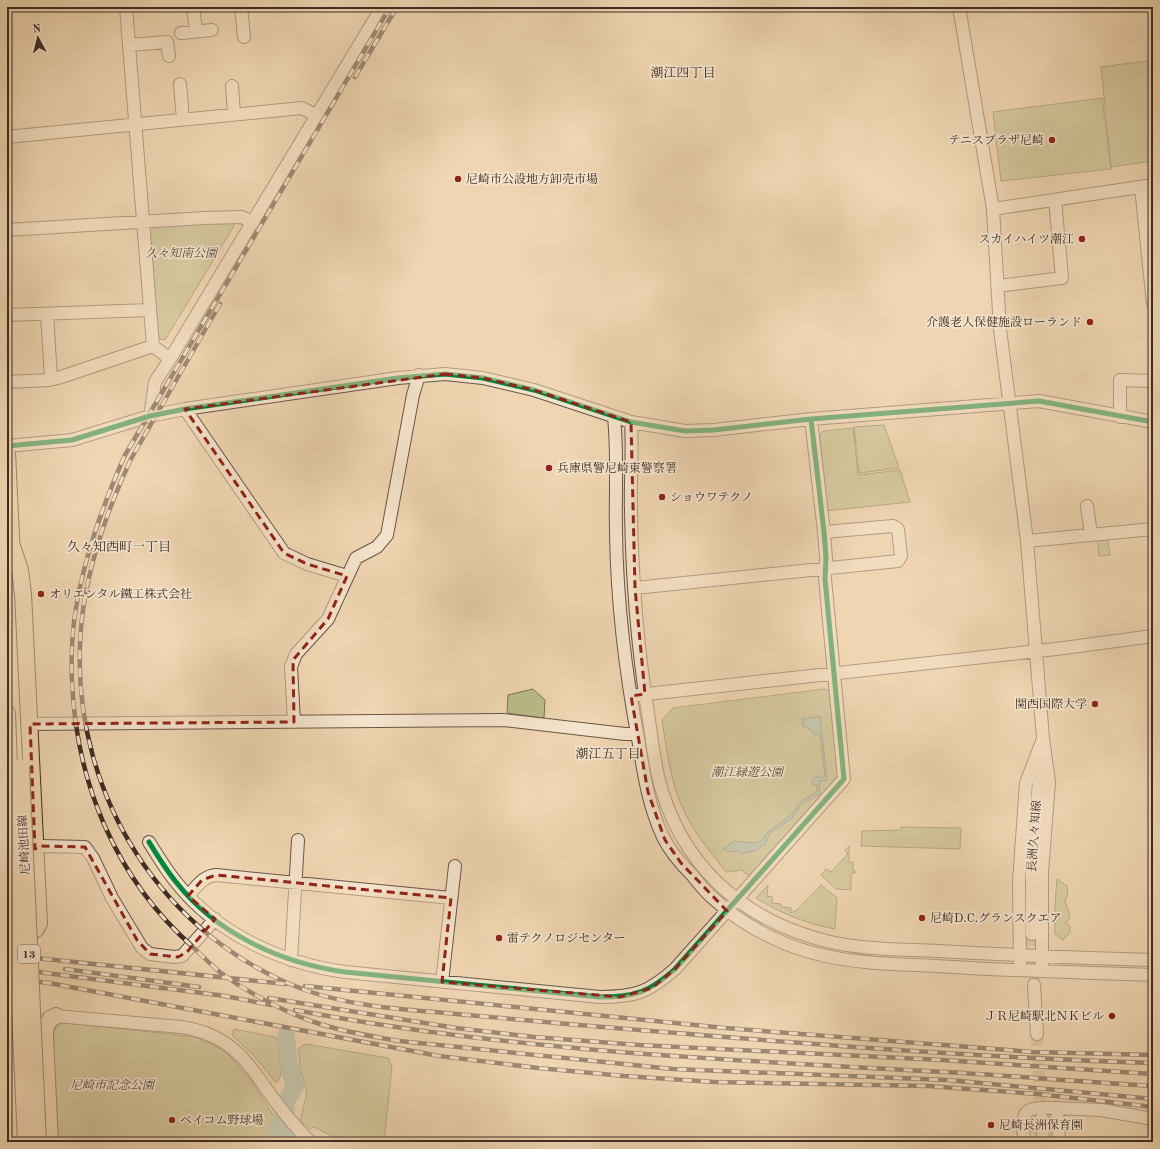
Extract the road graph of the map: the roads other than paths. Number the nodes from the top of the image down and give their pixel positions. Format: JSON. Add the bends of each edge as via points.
{"nodes":[{"id":1,"x":126,"y":7,"type":"edge"},
{"id":2,"x":193,"y":7,"type":"edge"},
{"id":3,"x":241,"y":7,"type":"edge"},
{"id":4,"x":382,"y":7,"type":"edge"},
{"id":5,"x":959,"y":7,"type":"edge"},
{"id":6,"x":212,"y":30,"type":"dead end"},
{"id":7,"x":196,"y":31,"type":"junction"},
{"id":8,"x":181,"y":33,"type":"dead end"},
{"id":9,"x":244,"y":37,"type":"dead end"},
{"id":10,"x":129,"y":45,"type":"junction"},
{"id":11,"x":169,"y":56,"type":"dead end"},
{"id":12,"x":180,"y":84,"type":"dead end"},
{"id":13,"x":232,"y":86,"type":"dead end"},
{"id":14,"x":234,"y":114,"type":"junction"},
{"id":15,"x":317,"y":116,"type":"junction"},
{"id":16,"x":183,"y":119,"type":"junction"},
{"id":17,"x":135,"y":124,"type":"junction"},
{"id":18,"x":7,"y":137,"type":"edge"},
{"id":19,"x":1147,"y":186,"type":"edge"},
{"id":20,"x":1055,"y":200,"type":"junction"},
{"id":21,"x":993,"y":214,"type":"junction"},
{"id":22,"x":143,"y":220,"type":"junction"},
{"id":23,"x":253,"y":223,"type":"junction"},
{"id":24,"x":7,"y":230,"type":"edge"},
{"id":25,"x":998,"y":286,"type":"junction"},
{"id":26,"x":1153,"y":304,"type":"edge"},
{"id":27,"x":150,"y":310,"type":"junction"},
{"id":28,"x":47,"y":314,"type":"junction"},
{"id":29,"x":7,"y":315,"type":"edge"},
{"id":30,"x":153,"y":346,"type":"junction"},
{"id":31,"x":170,"y":359,"type":"junction"},
{"id":32,"x":419,"y":375,"type":"junction"},
{"id":33,"x":51,"y":379,"type":"junction"},
{"id":34,"x":1153,"y":381,"type":"edge"},
{"id":35,"x":7,"y":382,"type":"edge"},
{"id":36,"x":1011,"y":403,"type":"junction"},
{"id":37,"x":185,"y":410,"type":"junction"},
{"id":38,"x":150,"y":416,"type":"junction"},
{"id":39,"x":614,"y":417,"type":"junction"},
{"id":40,"x":1120,"y":417,"type":"junction"},
{"id":41,"x":811,"y":419,"type":"junction"},
{"id":42,"x":631,"y":422,"type":"junction"},
{"id":43,"x":1153,"y":422,"type":"edge"},
{"id":44,"x":7,"y":446,"type":"edge"},
{"id":45,"x":7,"y":452,"type":"edge"},
{"id":46,"x":1087,"y":506,"type":"dead end"},
{"id":47,"x":1153,"y":529,"type":"edge"},
{"id":48,"x":824,"y":532,"type":"junction"},
{"id":49,"x":1091,"y":535,"type":"junction"},
{"id":50,"x":1027,"y":541,"type":"junction"},
{"id":51,"x":12,"y":546,"type":"junction"},
{"id":52,"x":824,"y":569,"type":"junction"},
{"id":53,"x":347,"y":576,"type":"junction"},
{"id":54,"x":634,"y":588,"type":"junction"},
{"id":55,"x":1153,"y":636,"type":"edge"},
{"id":56,"x":1036,"y":651,"type":"junction"},
{"id":57,"x":834,"y":674,"type":"junction"},
{"id":58,"x":645,"y":694,"type":"junction"},
{"id":59,"x":631,"y":696,"type":"junction"},
{"id":60,"x":7,"y":713,"type":"edge"},
{"id":61,"x":294,"y":722,"type":"junction"},
{"id":62,"x":30,"y":724,"type":"junction"},
{"id":63,"x":637,"y":734,"type":"junction"},
{"id":64,"x":1043,"y":738,"type":"junction"},
{"id":65,"x":15,"y":766,"type":"junction"},
{"id":66,"x":298,"y":840,"type":"dead end"},
{"id":67,"x":149,"y":842,"type":"dead end"},
{"id":68,"x":35,"y":849,"type":"junction"},
{"id":69,"x":7,"y":851,"type":"edge"},
{"id":70,"x":455,"y":866,"type":"dead end"},
{"id":71,"x":295,"y":882,"type":"junction"},
{"id":72,"x":188,"y":896,"type":"junction"},
{"id":73,"x":451,"y":898,"type":"junction"},
{"id":74,"x":737,"y":901,"type":"junction"},
{"id":75,"x":727,"y":911,"type":"junction"},
{"id":76,"x":215,"y":919,"type":"junction"},
{"id":77,"x":8,"y":928,"type":"edge"},
{"id":78,"x":1032,"y":934,"type":"tunnel mouth"},
{"id":79,"x":1020,"y":956,"type":"junction"},
{"id":80,"x":1042,"y":956,"type":"junction"},
{"id":81,"x":291,"y":960,"type":"junction"},
{"id":82,"x":1153,"y":960,"type":"edge"},
{"id":83,"x":1020,"y":970,"type":"junction"},
{"id":84,"x":1042,"y":971,"type":"junction"},
{"id":85,"x":1153,"y":975,"type":"edge"},
{"id":86,"x":442,"y":982,"type":"junction"},
{"id":87,"x":1034,"y":985,"type":"tunnel mouth"},
{"id":88,"x":9,"y":1013,"type":"dead end"},
{"id":89,"x":56,"y":1016,"type":"joint"},
{"id":90,"x":1037,"y":1034,"type":"tunnel mouth"},
{"id":91,"x":48,"y":1104,"type":"junction"},
{"id":92,"x":15,"y":1105,"type":"junction"},
{"id":93,"x":1057,"y":1108,"type":"junction"},
{"id":94,"x":1042,"y":1118,"type":"tunnel mouth"},
{"id":95,"x":1153,"y":1118,"type":"edge"},
{"id":96,"x":17,"y":1142,"type":"edge"},
{"id":97,"x":26,"y":1142,"type":"edge"},
{"id":98,"x":38,"y":1142,"type":"edge"},
{"id":99,"x":50,"y":1142,"type":"edge"},
{"id":100,"x":311,"y":1142,"type":"edge"},
{"id":101,"x":1024,"y":1142,"type":"edge"},
{"id":102,"x":1043,"y":1142,"type":"edge"},
{"id":103,"x":1059,"y":1142,"type":"edge"}],
"edges":[{"from":1,"to":10,"type":"street"},
{"from":2,"to":7,"type":"street"},
{"from":3,"to":9,"type":"street"},
{"from":4,"to":15,"type":"street"},
{"from":5,"to":21,"type":"street","via":[[971,49]]},
{"from":6,"to":7,"type":"street"},
{"from":7,"to":8,"type":"street"},
{"from":10,"to":11,"type":"street","via":[[167,42]]},
{"from":10,"to":17,"type":"street"},
{"from":12,"to":16,"type":"street"},
{"from":13,"to":14,"type":"street"},
{"from":14,"to":15,"type":"street","via":[[302,108]]},
{"from":14,"to":16,"type":"street"},
{"from":15,"to":23,"type":"street"},
{"from":16,"to":17,"type":"street"},
{"from":17,"to":18,"type":"street"},
{"from":17,"to":22,"type":"street"},
{"from":19,"to":20,"type":"street"},
{"from":19,"to":26,"type":"street"},
{"from":20,"to":21,"type":"street"},
{"from":20,"to":25,"type":"street","via":[[1062,278]]},
{"from":21,"to":25,"type":"street"},
{"from":22,"to":23,"type":"street","via":[[242,217]]},
{"from":22,"to":24,"type":"street"},
{"from":22,"to":27,"type":"street"},
{"from":23,"to":31,"type":"street"},
{"from":25,"to":36,"type":"street","via":[[1000,329]]},
{"from":27,"to":28,"type":"street"},
{"from":27,"to":30,"type":"street"},
{"from":28,"to":29,"type":"street"},
{"from":28,"to":33,"type":"street"},
{"from":30,"to":31,"type":"street"},
{"from":30,"to":33,"type":"street"},
{"from":31,"to":38,"type":"street","via":[[155,382]]},
{"from":32,"to":37,"type":"street"},
{"from":32,"to":39,"type":"street","via":[[445,374],[483,378],[534,390]]},
{"from":32,"to":53,"type":"street","via":[[387,535],[377,547],[356,558]]},
{"from":33,"to":35,"type":"street"},
{"from":34,"to":40,"type":"street","via":[[1120,380]]},
{"from":36,"to":40,"type":"street","via":[[1039,401]]},
{"from":36,"to":41,"type":"street"},
{"from":36,"to":50,"type":"street"},
{"from":37,"to":38,"type":"street"},
{"from":37,"to":53,"type":"street","via":[[284,553],[308,564]]},
{"from":38,"to":44,"type":"street","via":[[72,440]]},
{"from":39,"to":42,"type":"street"},
{"from":39,"to":59,"type":"street","via":[[617,444],[616,534],[619,591]]},
{"from":40,"to":43,"type":"street"},
{"from":41,"to":42,"type":"street","via":[[685,431]]},
{"from":41,"to":48,"type":"street"},
{"from":42,"to":54,"type":"street"},
{"from":45,"to":51,"type":"main road","name":"尼崎池田線","number":"13"},
{"from":46,"to":49,"type":"street"},
{"from":47,"to":49,"type":"street"},
{"from":48,"to":52,"type":"street"},
{"from":48,"to":52,"type":"street","via":[[893,526],[898,529],[901,556],[898,561]]},
{"from":49,"to":50,"type":"street"},
{"from":50,"to":56,"type":"street"},
{"from":51,"to":62,"type":"main road","via":[[20,570],[23,594]]},
{"from":51,"to":65,"type":"main road","name":"尼崎池田線","number":"13"},
{"from":52,"to":54,"type":"street"},
{"from":52,"to":57,"type":"street"},
{"from":53,"to":61,"type":"street","via":[[328,619],[293,660],[291,667]]},
{"from":54,"to":58,"type":"street"},
{"from":55,"to":56,"type":"street"},
{"from":56,"to":57,"type":"street"},
{"from":56,"to":64,"type":"street"},
{"from":57,"to":58,"type":"street"},
{"from":57,"to":74,"type":"street","via":[[844,779]]},
{"from":58,"to":59,"type":"street"},
{"from":58,"to":74,"type":"street","via":[[658,777],[671,814],[694,856]]},
{"from":59,"to":63,"type":"street"},
{"from":60,"to":65,"type":"main road","name":"尼崎池田線","number":"13"},
{"from":61,"to":62,"type":"street"},
{"from":61,"to":63,"type":"street","via":[[504,720]]},
{"from":62,"to":68,"type":"main road"},
{"from":63,"to":75,"type":"street","via":[[648,792],[665,840],[681,863]]},
{"from":64,"to":78,"type":"street","name":"長洲久々知線","via":[[1032,857]]},
{"from":64,"to":79,"type":"street","via":[[1026,783],[1019,881]]},
{"from":64,"to":80,"type":"street","via":[[1049,782],[1042,878]]},
{"from":65,"to":97,"type":"main road","name":"尼崎池田線","number":"13","bridge":true},
{"from":65,"to":98,"type":"main road","name":"尼崎池田線","number":"13","bridge":true},
{"from":66,"to":71,"type":"street"},
{"from":67,"to":72,"type":"street","via":[[166,870]]},
{"from":68,"to":69,"type":"street"},
{"from":68,"to":76,"type":"street","via":[[41,846],[85,847],[137,940],[150,954],[182,956]]},
{"from":68,"to":77,"type":"main road","via":[[39,923],[36,929]]},
{"from":70,"to":73,"type":"street"},
{"from":71,"to":72,"type":"street","via":[[216,874],[202,880]]},
{"from":71,"to":73,"type":"street"},
{"from":71,"to":81,"type":"street"},
{"from":72,"to":76,"type":"street"},
{"from":73,"to":86,"type":"street"},
{"from":74,"to":75,"type":"street"},
{"from":74,"to":79,"type":"street","via":[[775,923],[828,941],[863,947]]},
{"from":75,"to":83,"type":"street","via":[[768,935],[824,956],[862,962]]},
{"from":75,"to":86,"type":"street","via":[[675,969],[652,988],[636,994],[600,998]]},
{"from":76,"to":81,"type":"street","via":[[248,942]]},
{"from":79,"to":80,"type":"street"},
{"from":79,"to":83,"type":"street"},
{"from":80,"to":82,"type":"street"},
{"from":80,"to":84,"type":"street"},
{"from":81,"to":86,"type":"street","via":[[323,969]]},
{"from":83,"to":84,"type":"street"},
{"from":84,"to":85,"type":"street"},
{"from":87,"to":90,"type":"street"},
{"from":88,"to":92,"type":"street"},
{"from":89,"to":91,"type":"main road","via":[[50,1019],[45,1029]]},
{"from":89,"to":100,"type":"street","via":[[200,1030],[225,1042],[240,1055],[285,1115]]},
{"from":91,"to":92,"type":"main road"},
{"from":91,"to":99,"type":"main road"},
{"from":92,"to":96,"type":"main road"},
{"from":93,"to":95,"type":"street","via":[[1102,1110]]},
{"from":93,"to":101,"type":"street","via":[[1033,1108],[1026,1112],[1023,1118]]},
{"from":93,"to":103,"type":"street"},
{"from":94,"to":102,"type":"street"}]}
